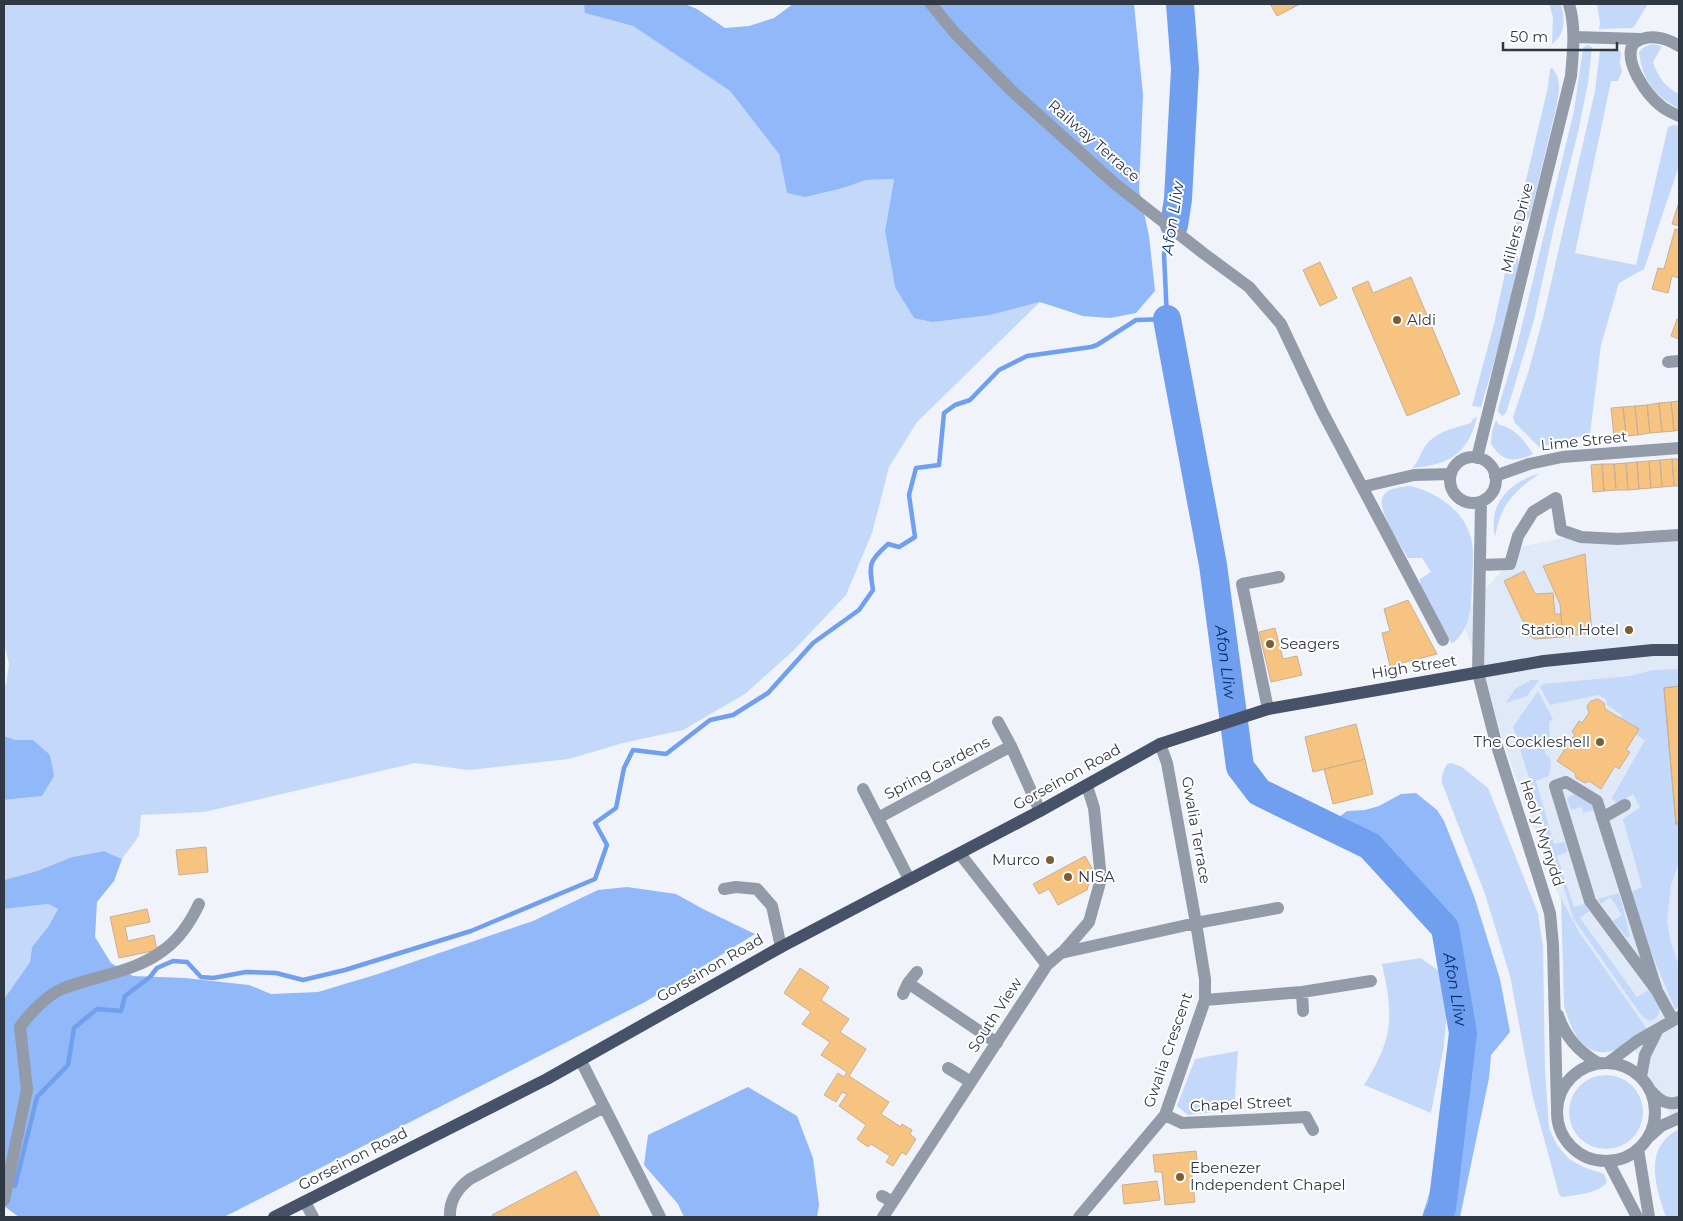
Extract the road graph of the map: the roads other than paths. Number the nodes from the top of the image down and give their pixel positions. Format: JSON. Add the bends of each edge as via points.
{"nodes":[{"id":1,"x":931,"y":4,"type":"edge"},
{"id":2,"x":1569,"y":4,"type":"edge"},
{"id":3,"x":1574,"y":37,"type":"junction"},
{"id":4,"x":1640,"y":39,"type":"junction"},
{"id":5,"x":1679,"y":46,"type":"edge"},
{"id":6,"x":1679,"y":116,"type":"edge"},
{"id":7,"x":1679,"y":448,"type":"edge"},
{"id":8,"x":1476,"y":458,"type":"junction"},
{"id":9,"x":1451,"y":474,"type":"junction"},
{"id":10,"x":1495,"y":476,"type":"junction"},
{"id":11,"x":1362,"y":487,"type":"junction"},
{"id":12,"x":1480,"y":502,"type":"junction"},
{"id":13,"x":1679,"y":535,"type":"edge"},
{"id":14,"x":1480,"y":566,"type":"junction"},
{"id":15,"x":1279,"y":577,"type":"dead end"},
{"id":16,"x":1443,"y":640,"type":"dead end"},
{"id":17,"x":1679,"y":650,"type":"edge"},
{"id":18,"x":1478,"y":673,"type":"junction"},
{"id":19,"x":1262,"y":710,"type":"junction"},
{"id":20,"x":998,"y":722,"type":"dead end"},
{"id":21,"x":1160,"y":744,"type":"junction"},
{"id":22,"x":1011,"y":746,"type":"junction"},
{"id":23,"x":1087,"y":786,"type":"junction"},
{"id":24,"x":863,"y":789,"type":"dead end"},
{"id":25,"x":1625,"y":805,"type":"dead end"},
{"id":26,"x":1040,"y":811,"type":"junction"},
{"id":27,"x":878,"y":818,"type":"junction"},
{"id":28,"x":1602,"y":818,"type":"junction"},
{"id":29,"x":960,"y":854,"type":"junction"},
{"id":30,"x":909,"y":879,"type":"junction"},
{"id":31,"x":724,"y":889,"type":"dead end"},
{"id":32,"x":200,"y":904,"type":"dead end"},
{"id":33,"x":1278,"y":908,"type":"dead end"},
{"id":34,"x":1196,"y":923,"type":"junction"},
{"id":35,"x":781,"y":947,"type":"junction"},
{"id":36,"x":1061,"y":954,"type":"junction"},
{"id":37,"x":1047,"y":965,"type":"junction"},
{"id":38,"x":917,"y":972,"type":"dead end"},
{"id":39,"x":1371,"y":981,"type":"dead end"},
{"id":40,"x":1657,"y":991,"type":"junction"},
{"id":41,"x":1302,"y":992,"type":"junction"},
{"id":42,"x":1205,"y":1000,"type":"junction"},
{"id":43,"x":1554,"y":1006,"type":"junction"},
{"id":44,"x":1303,"y":1011,"type":"dead end"},
{"id":45,"x":1676,"y":1019,"type":"edge"},
{"id":46,"x":1660,"y":1027,"type":"junction"},
{"id":47,"x":996,"y":1043,"type":"junction"},
{"id":48,"x":581,"y":1061,"type":"junction"},
{"id":49,"x":1604,"y":1063,"type":"junction"},
{"id":50,"x":948,"y":1068,"type":"dead end"},
{"id":51,"x":1641,"y":1077,"type":"junction"},
{"id":52,"x":971,"y":1082,"type":"junction"},
{"id":53,"x":1651,"y":1091,"type":"junction"},
{"id":54,"x":1679,"y":1102,"type":"edge"},
{"id":55,"x":604,"y":1107,"type":"junction"},
{"id":56,"x":1557,"y":1108,"type":"junction"},
{"id":57,"x":1165,"y":1115,"type":"junction"},
{"id":58,"x":1679,"y":1118,"type":"edge"},
{"id":59,"x":1313,"y":1130,"type":"dead end"},
{"id":60,"x":1648,"y":1139,"type":"junction"},
{"id":61,"x":1638,"y":1149,"type":"junction"},
{"id":62,"x":1608,"y":1161,"type":"junction"},
{"id":63,"x":4,"y":1200,"type":"edge"},
{"id":64,"x":305,"y":1202,"type":"junction"},
{"id":65,"x":274,"y":1217,"type":"edge"},
{"id":66,"x":313,"y":1217,"type":"edge"},
{"id":67,"x":450,"y":1217,"type":"edge"},
{"id":68,"x":660,"y":1217,"type":"edge"},
{"id":69,"x":883,"y":1217,"type":"edge"},
{"id":70,"x":1079,"y":1217,"type":"edge"},
{"id":71,"x":1637,"y":1217,"type":"edge"},
{"id":72,"x":1649,"y":1217,"type":"edge"}],
"edges":[{"from":1,"to":11,"type":"street","name":"Railway Terrace","via":[[1012,91],[1114,183],[1249,287],[1281,324]]},
{"from":2,"to":3,"type":"street","name":"Millers Drive"},
{"from":3,"to":4,"type":"street"},
{"from":3,"to":8,"type":"street","name":"Millers Drive","via":[[1571,76]]},
{"from":4,"to":5,"type":"street","via":[[1662,38]]},
{"from":4,"to":6,"type":"street","via":[[1633,44],[1630,54],[1638,78],[1659,105]]},
{"from":7,"to":10,"type":"street","name":"Lime Street","via":[[1562,457]]},
{"from":8,"to":9,"type":"street","via":[[1464,460]]},
{"from":8,"to":10,"type":"street","via":[[1491,466]]},
{"from":9,"to":11,"type":"street","via":[[1414,475]]},
{"from":9,"to":12,"type":"street","via":[[1455,494],[1466,502]]},
{"from":10,"to":12,"type":"street","via":[[1491,495]]},
{"from":11,"to":16,"type":"street","name":"Railway Terrace"},
{"from":12,"to":14,"type":"street"},
{"from":13,"to":14,"type":"street","via":[[1618,539],[1581,537],[1561,530],[1556,498],[1533,512],[1518,536],[1510,564]]},
{"from":14,"to":18,"type":"street"},
{"from":15,"to":19,"type":"street","via":[[1242,584]]},
{"from":17,"to":18,"type":"main road","name":"High Street","via":[[1544,661]]},
{"from":18,"to":19,"type":"main road","name":"High Street"},
{"from":18,"to":43,"type":"street","name":"Heol y Mynydd","via":[[1496,743],[1548,904]]},
{"from":19,"to":21,"type":"main road","name":"High Street"},
{"from":20,"to":22,"type":"street","name":"Spring Gardens"},
{"from":21,"to":23,"type":"main road","name":"Gorseinon Road"},
{"from":21,"to":34,"type":"street","name":"Gwalia Terrace","via":[[1167,763]]},
{"from":22,"to":26,"type":"street","name":"Spring Gardens"},
{"from":22,"to":27,"type":"street","name":"Spring Gardens"},
{"from":23,"to":26,"type":"main road","name":"Gorseinon Road"},
{"from":23,"to":36,"type":"street","via":[[1094,808],[1101,879],[1089,922]]},
{"from":24,"to":27,"type":"street","name":"Spring Gardens"},
{"from":25,"to":28,"type":"street"},
{"from":26,"to":29,"type":"main road","name":"Gorseinon Road"},
{"from":27,"to":30,"type":"street","name":"Spring Gardens"},
{"from":28,"to":40,"type":"street"},
{"from":28,"to":40,"type":"street","via":[[1597,801],[1566,782],[1555,786],[1590,901]]},
{"from":29,"to":30,"type":"main road","name":"Gorseinon Road"},
{"from":29,"to":37,"type":"street"},
{"from":30,"to":35,"type":"main road","name":"Gorseinon Road"},
{"from":31,"to":35,"type":"street","via":[[757,889],[772,906]]},
{"from":32,"to":63,"type":"street","via":[[190,923],[165,949],[131,968],[61,990],[30,1013],[20,1027],[27,1090]]},
{"from":33,"to":34,"type":"street"},
{"from":34,"to":36,"type":"street"},
{"from":34,"to":42,"type":"street","name":"Gwalia Crescent"},
{"from":35,"to":48,"type":"main road","name":"Gorseinon Road"},
{"from":36,"to":37,"type":"street","name":"South View"},
{"from":37,"to":47,"type":"street","name":"South View"},
{"from":38,"to":47,"type":"street","via":[[906,989]]},
{"from":39,"to":41,"type":"street"},
{"from":40,"to":45,"type":"street"},
{"from":41,"to":42,"type":"street"},
{"from":41,"to":44,"type":"street"},
{"from":42,"to":57,"type":"street","name":"Gwalia Crescent"},
{"from":43,"to":49,"type":"street","name":"Heol y Mynydd","via":[[1569,1038],[1582,1052]]},
{"from":43,"to":56,"type":"street","name":"Heol y Mynydd"},
{"from":45,"to":46,"type":"street"},
{"from":46,"to":49,"type":"street"},
{"from":46,"to":51,"type":"street","via":[[1645,1054]]},
{"from":47,"to":52,"type":"street","name":"South View"},
{"from":48,"to":55,"type":"street"},
{"from":48,"to":64,"type":"main road","name":"Gorseinon Road"},
{"from":49,"to":51,"type":"street","via":[[1621,1064]]},
{"from":49,"to":56,"type":"street","via":[[1583,1068],[1570,1078],[1561,1092]]},
{"from":50,"to":52,"type":"street"},
{"from":51,"to":53,"type":"street"},
{"from":52,"to":69,"type":"street","name":"South View","via":[[887,1199]]},
{"from":53,"to":54,"type":"street","via":[[1668,1104]]},
{"from":53,"to":60,"type":"street","via":[[1655,1120]]},
{"from":55,"to":67,"type":"street","via":[[470,1179],[460,1187]]},
{"from":55,"to":68,"type":"street"},
{"from":56,"to":62,"type":"street","via":[[1557,1120],[1566,1142],[1585,1156]]},
{"from":57,"to":59,"type":"street","name":"Chapel Street","via":[[1182,1123],[1306,1117]]},
{"from":57,"to":70,"type":"street","name":"Gwalia Crescent"},
{"from":58,"to":60,"type":"street","via":[[1660,1126]]},
{"from":60,"to":61,"type":"street"},
{"from":61,"to":62,"type":"street","via":[[1624,1158]]},
{"from":61,"to":72,"type":"street"},
{"from":62,"to":71,"type":"street"},
{"from":64,"to":65,"type":"main road","name":"Gorseinon Road"},
{"from":64,"to":66,"type":"street"}]}
